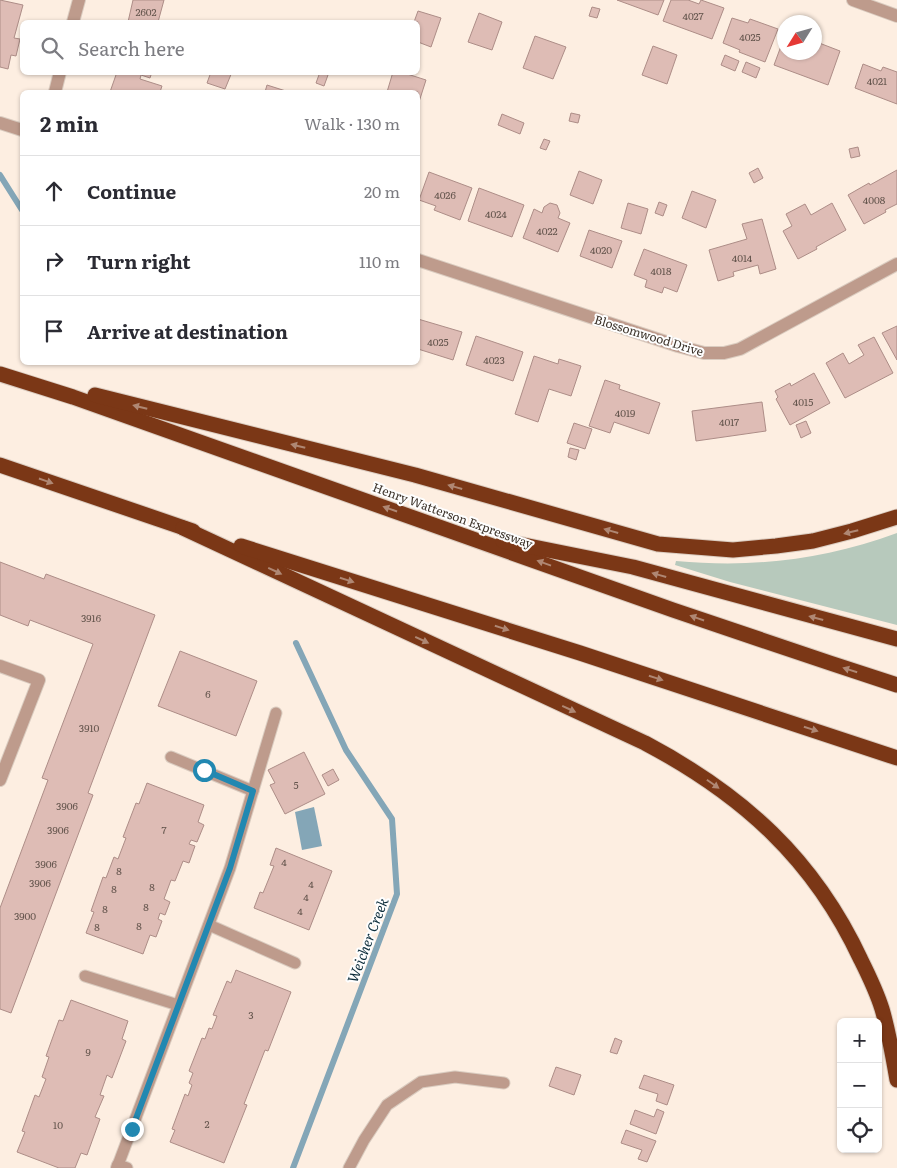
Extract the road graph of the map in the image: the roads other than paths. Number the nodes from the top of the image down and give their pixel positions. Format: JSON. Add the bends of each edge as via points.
{"nodes":[{"id":1,"x":79,"y":0,"type":"edge"},
{"id":2,"x":854,"y":0,"type":"edge"},
{"id":3,"x":897,"y":16,"type":"edge"},
{"id":4,"x":74,"y":20,"type":"edge"},
{"id":5,"x":59,"y":75,"type":"edge"},
{"id":6,"x":56,"y":90,"type":"edge"},
{"id":7,"x":0,"y":123,"type":"edge"},
{"id":8,"x":20,"y":129,"type":"edge"},
{"id":9,"x":420,"y":261,"type":"edge"},
{"id":10,"x":897,"y":264,"type":"edge"},
{"id":11,"x":0,"y":373,"type":"edge"},
{"id":12,"x":0,"y":465,"type":"edge"},
{"id":13,"x":897,"y":517,"type":"edge"},
{"id":14,"x":183,"y":528,"type":"junction"},
{"id":15,"x":448,"y":529,"type":"junction"},
{"id":16,"x":897,"y":640,"type":"edge"},
{"id":17,"x":0,"y":666,"type":"edge"},
{"id":18,"x":897,"y":685,"type":"edge"},
{"id":19,"x":276,"y":713,"type":"dead end"},
{"id":20,"x":171,"y":756,"type":"dead end"},
{"id":21,"x":897,"y":758,"type":"edge"},
{"id":22,"x":0,"y":780,"type":"edge"},
{"id":23,"x":253,"y":791,"type":"junction"},
{"id":24,"x":209,"y":925,"type":"junction"},
{"id":25,"x":295,"y":963,"type":"dead end"},
{"id":26,"x":85,"y":976,"type":"dead end"},
{"id":27,"x":178,"y":1005,"type":"junction"},
{"id":28,"x":897,"y":1080,"type":"edge"},
{"id":29,"x":504,"y":1083,"type":"dead end"},
{"id":30,"x":121,"y":1167,"type":"edge"},
{"id":31,"x":349,"y":1168,"type":"edge"}],
"edges":[{"from":1,"to":4,"type":"street"},
{"from":2,"to":3,"type":"street"},
{"from":5,"to":6,"type":"street"},
{"from":7,"to":8,"type":"street"},
{"from":9,"to":10,"type":"street","name":"Blossomwood Drive","via":[[704,353],[724,353],[745,346]]},
{"from":13,"to":11,"type":"highway","one_way":true,"via":[[813,541],[776,546],[733,550],[658,544],[415,476]]},
{"from":15,"to":11,"type":"highway","name":"Henry Watterson Expressway","one_way":true},
{"from":12,"to":14,"type":"highway","one_way":true},
{"from":14,"to":21,"type":"highway","one_way":true,"via":[[580,653]]},
{"from":14,"to":28,"type":"highway","one_way":true,"via":[[645,744],[678,761],[740,803],[767,827],[815,880],[848,933],[882,1009]]},
{"from":16,"to":15,"type":"highway","one_way":true,"via":[[633,567]]},
{"from":18,"to":15,"type":"highway","name":"Henry Watterson Expressway","one_way":true,"via":[[673,610]]},
{"from":17,"to":22,"type":"street","via":[[38,680]]},
{"from":19,"to":23,"type":"lane"},
{"from":20,"to":23,"type":"lane"},
{"from":23,"to":24,"type":"lane"},
{"from":24,"to":25,"type":"lane"},
{"from":24,"to":27,"type":"lane"},
{"from":26,"to":27,"type":"lane"},
{"from":27,"to":30,"type":"lane"},
{"from":29,"to":31,"type":"lane","via":[[455,1077],[420,1082],[386,1105]]}]}
